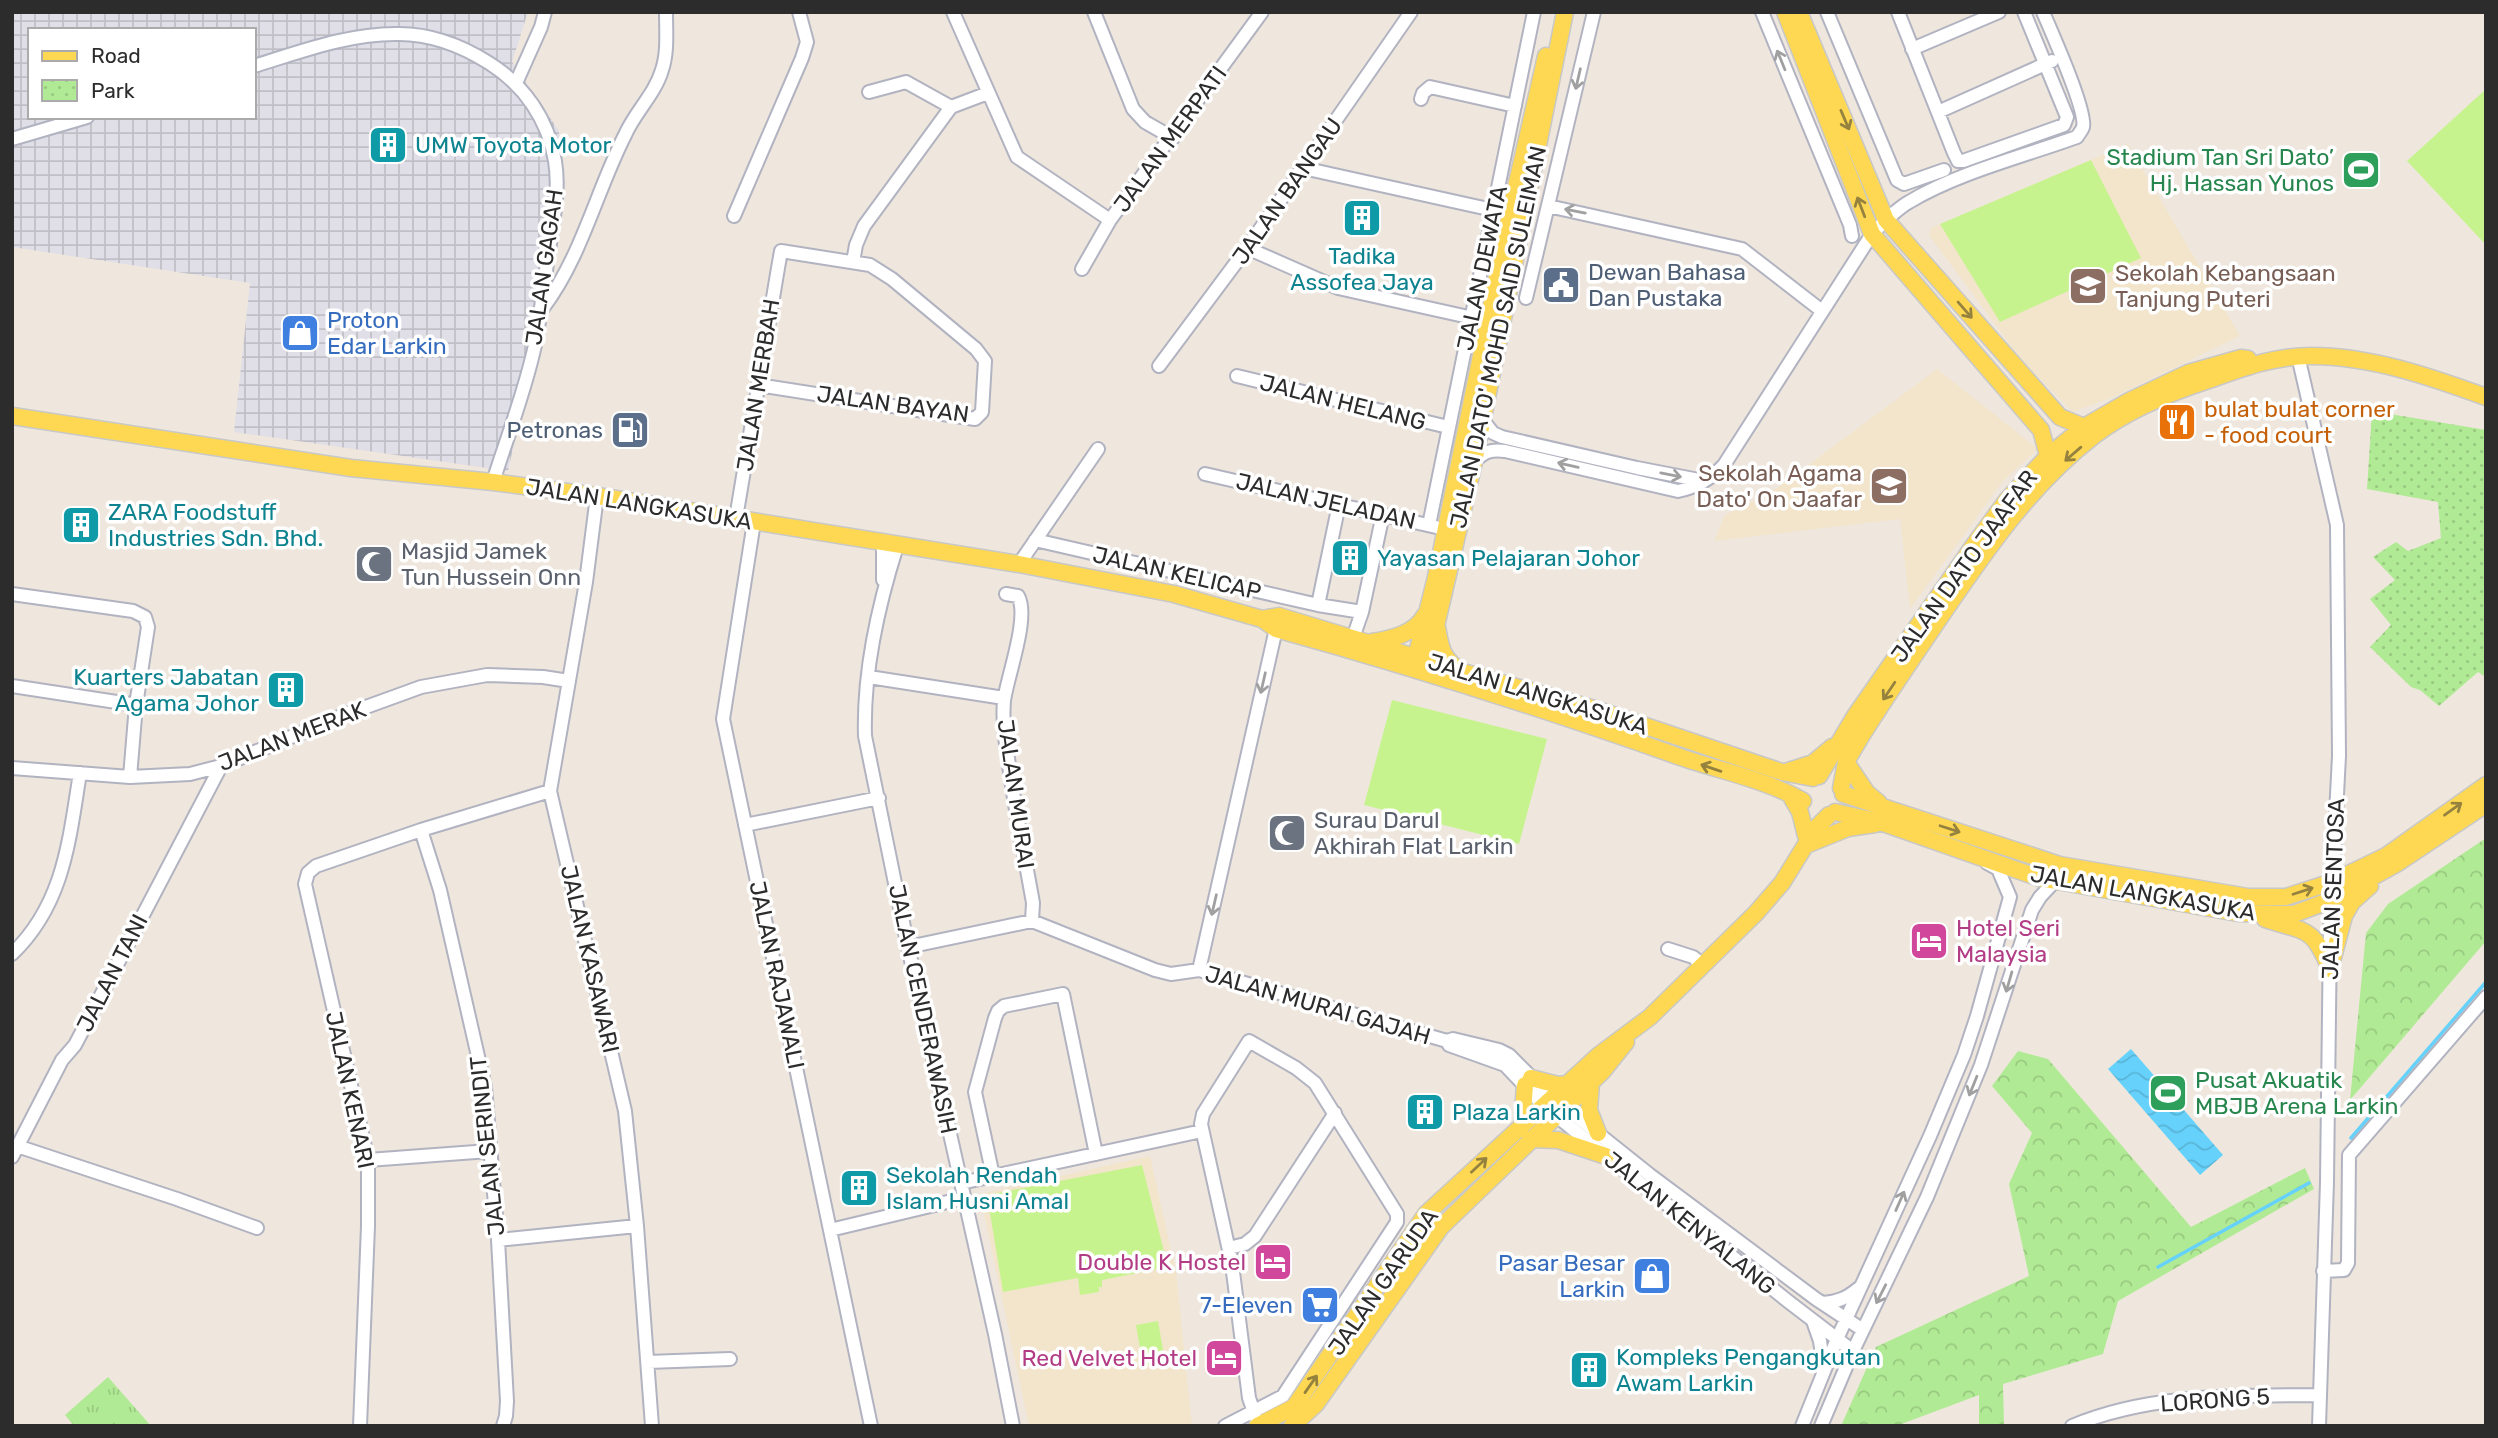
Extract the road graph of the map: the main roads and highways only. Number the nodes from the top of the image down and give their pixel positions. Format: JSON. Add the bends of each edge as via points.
{"nodes":[{"id":1,"x":1556,"y":12,"type":"edge"},
{"id":2,"x":1565,"y":12,"type":"edge"},
{"id":3,"x":1785,"y":12,"type":"edge"},
{"id":4,"x":1799,"y":12,"type":"edge"},
{"id":5,"x":1488,"y":319,"type":"junction"},
{"id":6,"x":2265,"y":360,"type":"junction"},
{"id":7,"x":2486,"y":397,"type":"edge"},
{"id":8,"x":12,"y":416,"type":"edge"},
{"id":9,"x":2084,"y":427,"type":"junction"},
{"id":10,"x":2048,"y":456,"type":"junction"},
{"id":11,"x":1429,"y":606,"type":"junction"},
{"id":12,"x":1437,"y":622,"type":"junction"},
{"id":13,"x":1277,"y":623,"type":"junction"},
{"id":14,"x":1362,"y":640,"type":"junction"},
{"id":15,"x":1418,"y":663,"type":"junction"},
{"id":16,"x":1461,"y":672,"type":"junction"},
{"id":17,"x":1839,"y":741,"type":"junction"},
{"id":18,"x":1846,"y":762,"type":"junction"},
{"id":19,"x":1782,"y":772,"type":"junction"},
{"id":20,"x":1816,"y":777,"type":"junction"},
{"id":21,"x":2486,"y":785,"type":"edge"},
{"id":22,"x":1842,"y":791,"type":"junction"},
{"id":23,"x":1799,"y":800,"type":"junction"},
{"id":24,"x":2486,"y":804,"type":"edge"},
{"id":25,"x":1832,"y":814,"type":"junction"},
{"id":26,"x":1883,"y":815,"type":"junction"},
{"id":27,"x":1803,"y":845,"type":"junction"},
{"id":28,"x":2396,"y":864,"type":"junction"},
{"id":29,"x":2251,"y":915,"type":"junction"},
{"id":30,"x":1638,"y":1027,"type":"junction"},
{"id":31,"x":1591,"y":1083,"type":"junction"},
{"id":32,"x":1568,"y":1084,"type":"junction"},
{"id":33,"x":1555,"y":1107,"type":"junction"},
{"id":34,"x":1526,"y":1133,"type":"junction"},
{"id":35,"x":1598,"y":1133,"type":"road end"},
{"id":36,"x":1606,"y":1156,"type":"road end"},
{"id":37,"x":1257,"y":1422,"type":"edge"},
{"id":38,"x":1292,"y":1426,"type":"edge"}],
"edges":[{"from":1,"to":5,"type":"main road","name":"JALAN DATO' MOHD SAID SULEIMAN","via":[[1502,212]]},
{"from":2,"to":5,"type":"main road","name":"JALAN DATO' MOHD SAID SULEIMAN"},
{"from":10,"to":3,"type":"main road","one_way":true,"via":[[2041,430],[1872,234]]},
{"from":4,"to":9,"type":"main road","one_way":true,"via":[[1886,220],[2060,417]]},
{"from":5,"to":11,"type":"main road","name":"JALAN DATO' MOHD SAID SULEIMAN"},
{"from":5,"to":12,"type":"main road","name":"JALAN DATO' MOHD SAID SULEIMAN","via":[[1474,462]]},
{"from":6,"to":7,"type":"main road","name":"JALAN DATO JAAFAR","via":[[2344,358]]},
{"from":6,"to":9,"type":"main road","name":"JALAN DATO JAAFAR","via":[[2241,358],[2188,373]]},
{"from":6,"to":18,"type":"main road","name":"JALAN DATO JAAFAR","one_way":true,"via":[[2193,385],[2123,417],[2044,479],[1977,564]]},
{"from":8,"to":13,"type":"main road","name":"JALAN LANGKASUKA","via":[[351,468],[597,496],[1019,564],[1174,594]]},
{"from":9,"to":10,"type":"main road","name":"JALAN DATO JAAFAR"},
{"from":10,"to":17,"type":"main road","name":"JALAN DATO JAAFAR","via":[[1974,545]]},
{"from":11,"to":14,"type":"main road","via":[[1413,628],[1390,639]]},
{"from":11,"to":15,"type":"main road","name":"JALAN DATO' MOHD SAID SULEIMAN"},
{"from":12,"to":15,"type":"main road","name":"JALAN DATO' MOHD SAID SULEIMAN"},
{"from":12,"to":16,"type":"main road","via":[[1442,652]]},
{"from":13,"to":14,"type":"main road","name":"JALAN LANGKASUKA"},
{"from":13,"to":15,"type":"main road","name":"JALAN LANGKASUKA"},
{"from":14,"to":15,"type":"main road","name":"JALAN LANGKASUKA"},
{"from":15,"to":16,"type":"main road","name":"JALAN LANGKASUKA"},
{"from":23,"to":15,"type":"main road","name":"JALAN LANGKASUKA","one_way":true},
{"from":16,"to":19,"type":"main road","name":"JALAN LANGKASUKA","via":[[1598,710]]},
{"from":17,"to":19,"type":"main road","via":[[1813,763]]},
{"from":17,"to":20,"type":"main road","name":"JALAN DATO JAAFAR"},
{"from":18,"to":22,"type":"main road","name":"JALAN DATO JAAFAR"},
{"from":18,"to":26,"type":"main road"},
{"from":19,"to":20,"type":"main road","name":"JALAN LANGKASUKA"},
{"from":20,"to":22,"type":"main road","via":[[1832,778]]},
{"from":20,"to":23,"type":"main road"},
{"from":26,"to":21,"type":"main road","one_way":true,"via":[[2060,865],[2248,897],[2286,897],[2332,882],[2394,851]]},
{"from":22,"to":25,"type":"main road","via":[[1843,801]]},
{"from":22,"to":26,"type":"main road"},
{"from":23,"to":25,"type":"main road","via":[[1816,815]]},
{"from":23,"to":27,"type":"main road"},
{"from":24,"to":28,"type":"main road"},
{"from":25,"to":26,"type":"main road","name":"JALAN LANGKASUKA"},
{"from":25,"to":27,"type":"main road","name":"JALAN GARUDA"},
{"from":26,"to":27,"type":"main road"},
{"from":26,"to":29,"type":"main road","name":"JALAN LANGKASUKA","via":[[2019,872]]},
{"from":27,"to":30,"type":"main road","name":"JALAN GARUDA","via":[[1782,883],[1760,909]]},
{"from":28,"to":29,"type":"main road","name":"JALAN LANGKASUKA","via":[[2332,900],[2294,914]]},
{"from":28,"to":29,"type":"main road","via":[[2352,902],[2330,969],[2311,934]]},
{"from":30,"to":31,"type":"main road","name":"JALAN GARUDA"},
{"from":30,"to":32,"type":"main road","name":"JALAN GARUDA"},
{"from":31,"to":33,"type":"main road","name":"JALAN GARUDA"},
{"from":31,"to":35,"type":"main road","via":[[1589,1110]]},
{"from":32,"to":33,"type":"main road","name":"JALAN GARUDA"},
{"from":32,"to":34,"type":"main road","via":[[1528,1081]]},
{"from":33,"to":34,"type":"main road","name":"JALAN GARUDA"},
{"from":34,"to":36,"type":"main road"},
{"from":37,"to":34,"type":"main road","name":"JALAN GARUDA","one_way":true,"via":[[1294,1407],[1426,1214]]},
{"from":34,"to":38,"type":"main road","name":"JALAN GARUDA","via":[[1441,1227],[1316,1405]]}]}
